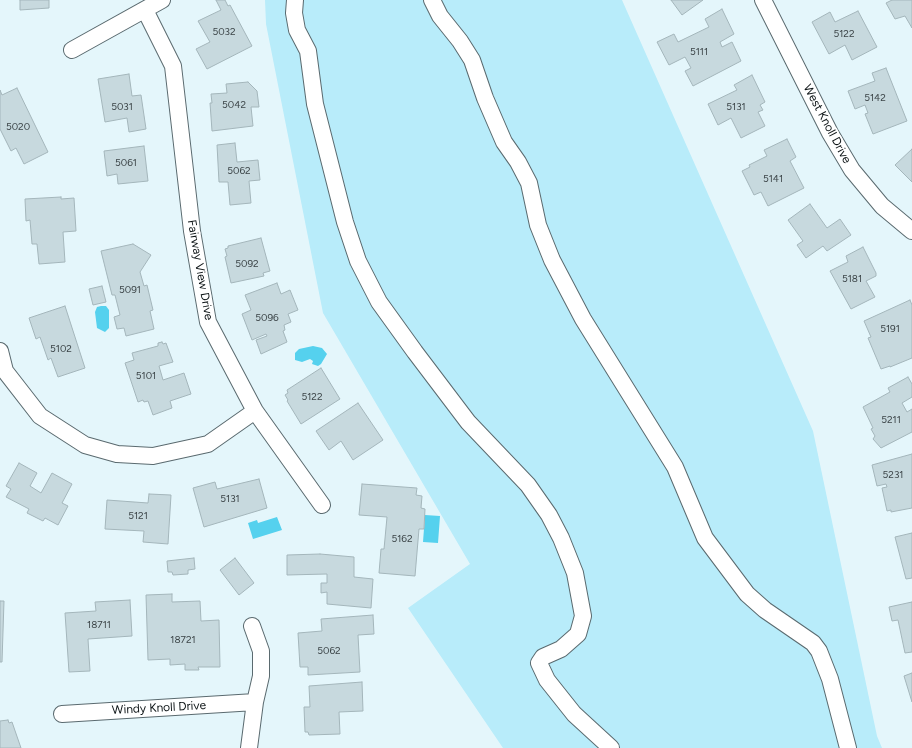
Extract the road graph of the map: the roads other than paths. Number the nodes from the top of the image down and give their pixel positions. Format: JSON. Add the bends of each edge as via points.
{"nodes":[{"id":1,"x":162,"y":0,"type":"edge"},
{"id":2,"x":295,"y":0,"type":"edge"},
{"id":3,"x":432,"y":0,"type":"edge"},
{"id":4,"x":763,"y":0,"type":"edge"},
{"id":5,"x":145,"y":10,"type":"junction"},
{"id":6,"x":72,"y":50,"type":"dead end"},
{"id":7,"x":912,"y":231,"type":"edge"},
{"id":8,"x":0,"y":352,"type":"edge"},
{"id":9,"x":255,"y":411,"type":"junction"},
{"id":10,"x":322,"y":505,"type":"dead end"},
{"id":11,"x":252,"y":626,"type":"dead end"},
{"id":12,"x":255,"y":702,"type":"junction"},
{"id":13,"x":62,"y":714,"type":"dead end"},
{"id":14,"x":249,"y":748,"type":"edge"},
{"id":15,"x":611,"y":748,"type":"edge"},
{"id":16,"x":848,"y":748,"type":"edge"}],
"edges":[{"from":1,"to":5,"type":"street"},
{"from":2,"to":15,"type":"street","via":[[297,30],[308,50],[315,104],[345,222],[358,261],[379,302],[415,352],[468,422],[528,485],[561,538],[575,573],[583,616],[578,634],[561,649],[543,657],[539,663],[547,680],[574,714]]},
{"from":3,"to":16,"type":"street","via":[[440,16],[472,60],[504,142],[529,183],[538,225],[552,260],[583,319],[675,467],[705,538],[747,594],[765,610],[814,643],[819,651],[830,679]]},
{"from":4,"to":7,"type":"street","name":"West Knoll Drive","via":[[830,133],[852,170],[882,206]]},
{"from":5,"to":6,"type":"street"},
{"from":5,"to":9,"type":"street","name":"Fairway View Drive","via":[[173,66],[192,231],[208,322]]},
{"from":8,"to":9,"type":"street","via":[[5,371],[40,416],[85,445],[117,454],[153,456],[208,444]]},
{"from":9,"to":10,"type":"street","name":"Fairway View Drive"},
{"from":11,"to":12,"type":"street","via":[[261,651],[262,676]]},
{"from":12,"to":13,"type":"street","name":"Windy Knoll Drive"},
{"from":12,"to":14,"type":"street"}]}
